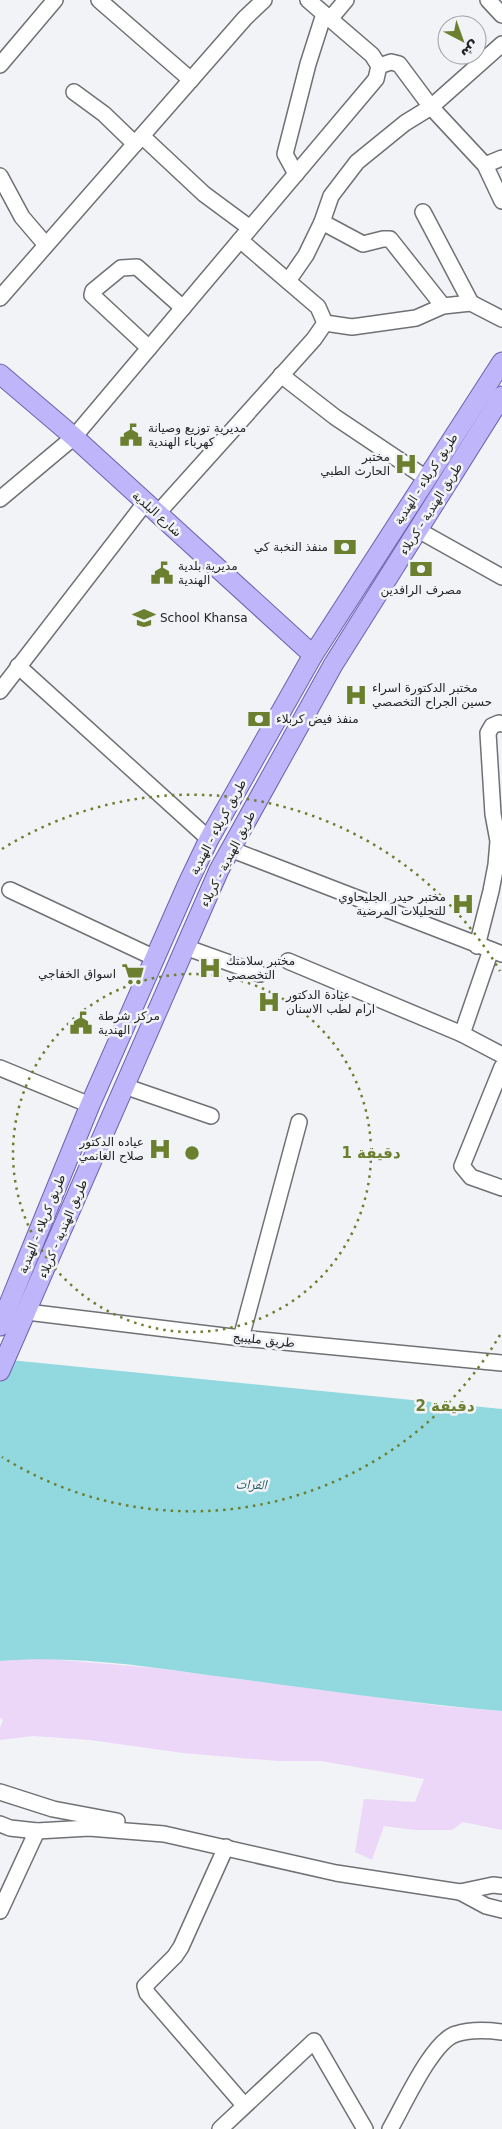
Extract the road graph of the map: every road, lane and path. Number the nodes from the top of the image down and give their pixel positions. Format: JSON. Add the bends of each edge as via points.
{"nodes":[{"id":1,"x":99,"y":0,"type":"edge"},
{"id":2,"x":264,"y":0,"type":"edge"},
{"id":3,"x":308,"y":0,"type":"edge"},
{"id":4,"x":346,"y":0,"type":"edge"},
{"id":5,"x":488,"y":0,"type":"edge"},
{"id":6,"x":46,"y":3,"type":"edge"},
{"id":7,"x":502,"y":15,"type":"edge"},
{"id":8,"x":327,"y":16,"type":"junction"},
{"id":9,"x":502,"y":44,"type":"edge"},
{"id":10,"x":0,"y":65,"type":"edge"},
{"id":11,"x":379,"y":66,"type":"junction"},
{"id":12,"x":191,"y":80,"type":"junction"},
{"id":13,"x":74,"y":92,"type":"dead end"},
{"id":14,"x":431,"y":106,"type":"junction"},
{"id":15,"x":139,"y":140,"type":"junction"},
{"id":16,"x":502,"y":158,"type":"edge"},
{"id":17,"x":485,"y":164,"type":"junction"},
{"id":18,"x":296,"y":174,"type":"junction"},
{"id":19,"x":0,"y":176,"type":"edge"},
{"id":20,"x":502,"y":201,"type":"edge"},
{"id":21,"x":423,"y":212,"type":"dead end"},
{"id":22,"x":322,"y":222,"type":"junction"},
{"id":23,"x":245,"y":234,"type":"junction"},
{"id":24,"x":46,"y":245,"type":"junction"},
{"id":25,"x":288,"y":281,"type":"junction"},
{"id":26,"x":0,"y":298,"type":"edge"},
{"id":27,"x":471,"y":303,"type":"junction"},
{"id":28,"x":443,"y":306,"type":"junction"},
{"id":29,"x":183,"y":308,"type":"junction"},
{"id":30,"x":502,"y":319,"type":"edge"},
{"id":31,"x":324,"y":323,"type":"junction"},
{"id":32,"x":149,"y":348,"type":"junction"},
{"id":33,"x":502,"y":362,"type":"edge"},
{"id":34,"x":0,"y":374,"type":"edge"},
{"id":35,"x":281,"y":375,"type":"junction"},
{"id":36,"x":502,"y":396,"type":"edge"},
{"id":37,"x":74,"y":437,"type":"junction"},
{"id":38,"x":426,"y":478,"type":"junction"},
{"id":39,"x":0,"y":499,"type":"edge"},
{"id":40,"x":151,"y":508,"type":"junction"},
{"id":41,"x":418,"y":530,"type":"junction"},
{"id":42,"x":502,"y":577,"type":"edge"},
{"id":43,"x":313,"y":655,"type":"junction"},
{"id":44,"x":18,"y":666,"type":"junction"},
{"id":45,"x":0,"y":691,"type":"edge"},
{"id":46,"x":502,"y":724,"type":"edge"},
{"id":47,"x":209,"y":840,"type":"junction"},
{"id":48,"x":500,"y":842,"type":"edge"},
{"id":49,"x":230,"y":849,"type":"junction"},
{"id":50,"x":10,"y":890,"type":"dead end"},
{"id":51,"x":186,"y":947,"type":"junction"},
{"id":52,"x":490,"y":950,"type":"edge"},
{"id":53,"x":155,"y":958,"type":"junction"},
{"id":54,"x":288,"y":961,"type":"dead end"},
{"id":55,"x":260,"y":974,"type":"dead end"},
{"id":56,"x":462,"y":1034,"type":"junction"},
{"id":57,"x":502,"y":1055,"type":"edge"},
{"id":58,"x":502,"y":1067,"type":"edge"},
{"id":59,"x":0,"y":1068,"type":"edge"},
{"id":60,"x":124,"y":1086,"type":"junction"},
{"id":61,"x":90,"y":1105,"type":"junction"},
{"id":62,"x":211,"y":1116,"type":"dead end"},
{"id":63,"x":298,"y":1122,"type":"dead end"},
{"id":64,"x":502,"y":1188,"type":"edge"},
{"id":65,"x":27,"y":1312,"type":"junction"},
{"id":66,"x":2,"y":1318,"type":"edge"},
{"id":67,"x":241,"y":1338,"type":"junction"},
{"id":68,"x":502,"y":1363,"type":"edge"},
{"id":69,"x":0,"y":1372,"type":"edge"},
{"id":70,"x":0,"y":1792,"type":"edge"},
{"id":71,"x":0,"y":1824,"type":"edge"},
{"id":72,"x":37,"y":1831,"type":"junction"},
{"id":73,"x":164,"y":1834,"type":"junction"},
{"id":74,"x":226,"y":1847,"type":"junction"},
{"id":75,"x":502,"y":1886,"type":"edge"},
{"id":76,"x":460,"y":1892,"type":"junction"},
{"id":77,"x":502,"y":1910,"type":"edge"},
{"id":78,"x":0,"y":1911,"type":"edge"},
{"id":79,"x":502,"y":2032,"type":"edge"},
{"id":80,"x":244,"y":2105,"type":"junction"},
{"id":81,"x":228,"y":2126,"type":"edge"},
{"id":82,"x":365,"y":2129,"type":"edge"},
{"id":83,"x":390,"y":2129,"type":"edge"}],
"edges":[{"from":1,"to":12,"type":"street"},
{"from":2,"to":12,"type":"street"},
{"from":3,"to":8,"type":"street"},
{"from":4,"to":8,"type":"street"},
{"from":5,"to":7,"type":"street"},
{"from":6,"to":10,"type":"street"},
{"from":8,"to":11,"type":"street","via":[[372,55]]},
{"from":8,"to":18,"type":"street","via":[[308,64],[284,154]]},
{"from":9,"to":14,"type":"street"},
{"from":11,"to":14,"type":"street","via":[[391,62],[400,64]]},
{"from":11,"to":18,"type":"street","via":[[376,80]]},
{"from":12,"to":15,"type":"street"},
{"from":13,"to":15,"type":"street"},
{"from":14,"to":17,"type":"street"},
{"from":14,"to":22,"type":"street","via":[[357,162],[331,196]]},
{"from":15,"to":23,"type":"street","via":[[204,194]]},
{"from":15,"to":24,"type":"street"},
{"from":16,"to":17,"type":"street"},
{"from":17,"to":20,"type":"street"},
{"from":18,"to":23,"type":"street"},
{"from":19,"to":24,"type":"street","via":[[22,217]]},
{"from":21,"to":27,"type":"street"},
{"from":22,"to":25,"type":"street"},
{"from":22,"to":28,"type":"street","via":[[363,244],[390,239]]},
{"from":23,"to":25,"type":"street"},
{"from":23,"to":29,"type":"street"},
{"from":24,"to":26,"type":"street"},
{"from":25,"to":31,"type":"street","via":[[318,307]]},
{"from":27,"to":28,"type":"street"},
{"from":27,"to":30,"type":"street"},
{"from":28,"to":31,"type":"street","via":[[416,318],[352,328]]},
{"from":29,"to":32,"type":"street"},
{"from":29,"to":32,"type":"street","via":[[137,267],[121,268],[93,291],[92,295]]},
{"from":31,"to":35,"type":"street"},
{"from":32,"to":37,"type":"street"},
{"from":33,"to":38,"type":"main road","name":"طريق كربلاء - الهندية"},
{"from":34,"to":37,"type":"main road","name":"شارع البلدية"},
{"from":35,"to":38,"type":"street","via":[[335,417]]},
{"from":35,"to":40,"type":"street"},
{"from":36,"to":41,"type":"main road","name":"طريق الهندية - كربلاء"},
{"from":37,"to":39,"type":"street"},
{"from":37,"to":40,"type":"main road","name":"شارع البلدية"},
{"from":38,"to":43,"type":"main road","name":"طريق كربلاء - الهندية"},
{"from":40,"to":43,"type":"main road","name":"شارع البلدية"},
{"from":40,"to":44,"type":"street"},
{"from":41,"to":42,"type":"street"},
{"from":41,"to":49,"type":"main road","name":"طريق الهندية - كربلاء","via":[[333,665]]},
{"from":43,"to":47,"type":"main road","name":"طريق كربلاء - الهندية"},
{"from":44,"to":45,"type":"street"},
{"from":44,"to":47,"type":"street"},
{"from":46,"to":48,"type":"street","via":[[492,726],[488,733],[493,814]]},
{"from":47,"to":53,"type":"main road","name":"طريق كربلاء - الهندية"},
{"from":48,"to":52,"type":"street","via":[[491,891]]},
{"from":49,"to":51,"type":"main road","name":"طريق الهندية - كربلاء"},
{"from":49,"to":52,"type":"street"},
{"from":50,"to":53,"type":"street"},
{"from":51,"to":55,"type":"street"},
{"from":51,"to":60,"type":"main road","name":"طريق الهندية - كربلاء"},
{"from":52,"to":56,"type":"street"},
{"from":53,"to":61,"type":"main road","name":"طريق كربلاء - الهندية"},
{"from":54,"to":56,"type":"street"},
{"from":56,"to":57,"type":"street"},
{"from":58,"to":64,"type":"street","via":[[462,1166],[471,1177]]},
{"from":59,"to":61,"type":"street"},
{"from":60,"to":62,"type":"street"},
{"from":60,"to":65,"type":"main road","name":"طريق الهندية - كربلاء"},
{"from":61,"to":66,"type":"main road","name":"طريق كربلاء - الهندية"},
{"from":63,"to":67,"type":"street"},
{"from":65,"to":67,"type":"street","name":"طريق مليبيج"},
{"from":65,"to":69,"type":"main road","name":"طريق الهندية - كربلاء"},
{"from":67,"to":68,"type":"street","name":"طريق مليبيج"},
{"from":70,"to":73,"type":"street"},
{"from":71,"to":72,"type":"street"},
{"from":72,"to":73,"type":"street","via":[[95,1828]]},
{"from":72,"to":78,"type":"street"},
{"from":73,"to":74,"type":"street"},
{"from":74,"to":76,"type":"street","via":[[336,1873]]},
{"from":74,"to":80,"type":"street","via":[[182,1947],[145,1986],[147,1993]]},
{"from":75,"to":76,"type":"street"},
{"from":76,"to":77,"type":"street","via":[[486,1906]]},
{"from":79,"to":83,"type":"street","via":[[485,2030],[454,2034],[434,2051]]},
{"from":80,"to":81,"type":"street"},
{"from":80,"to":82,"type":"street","via":[[314,2041]]}]}
